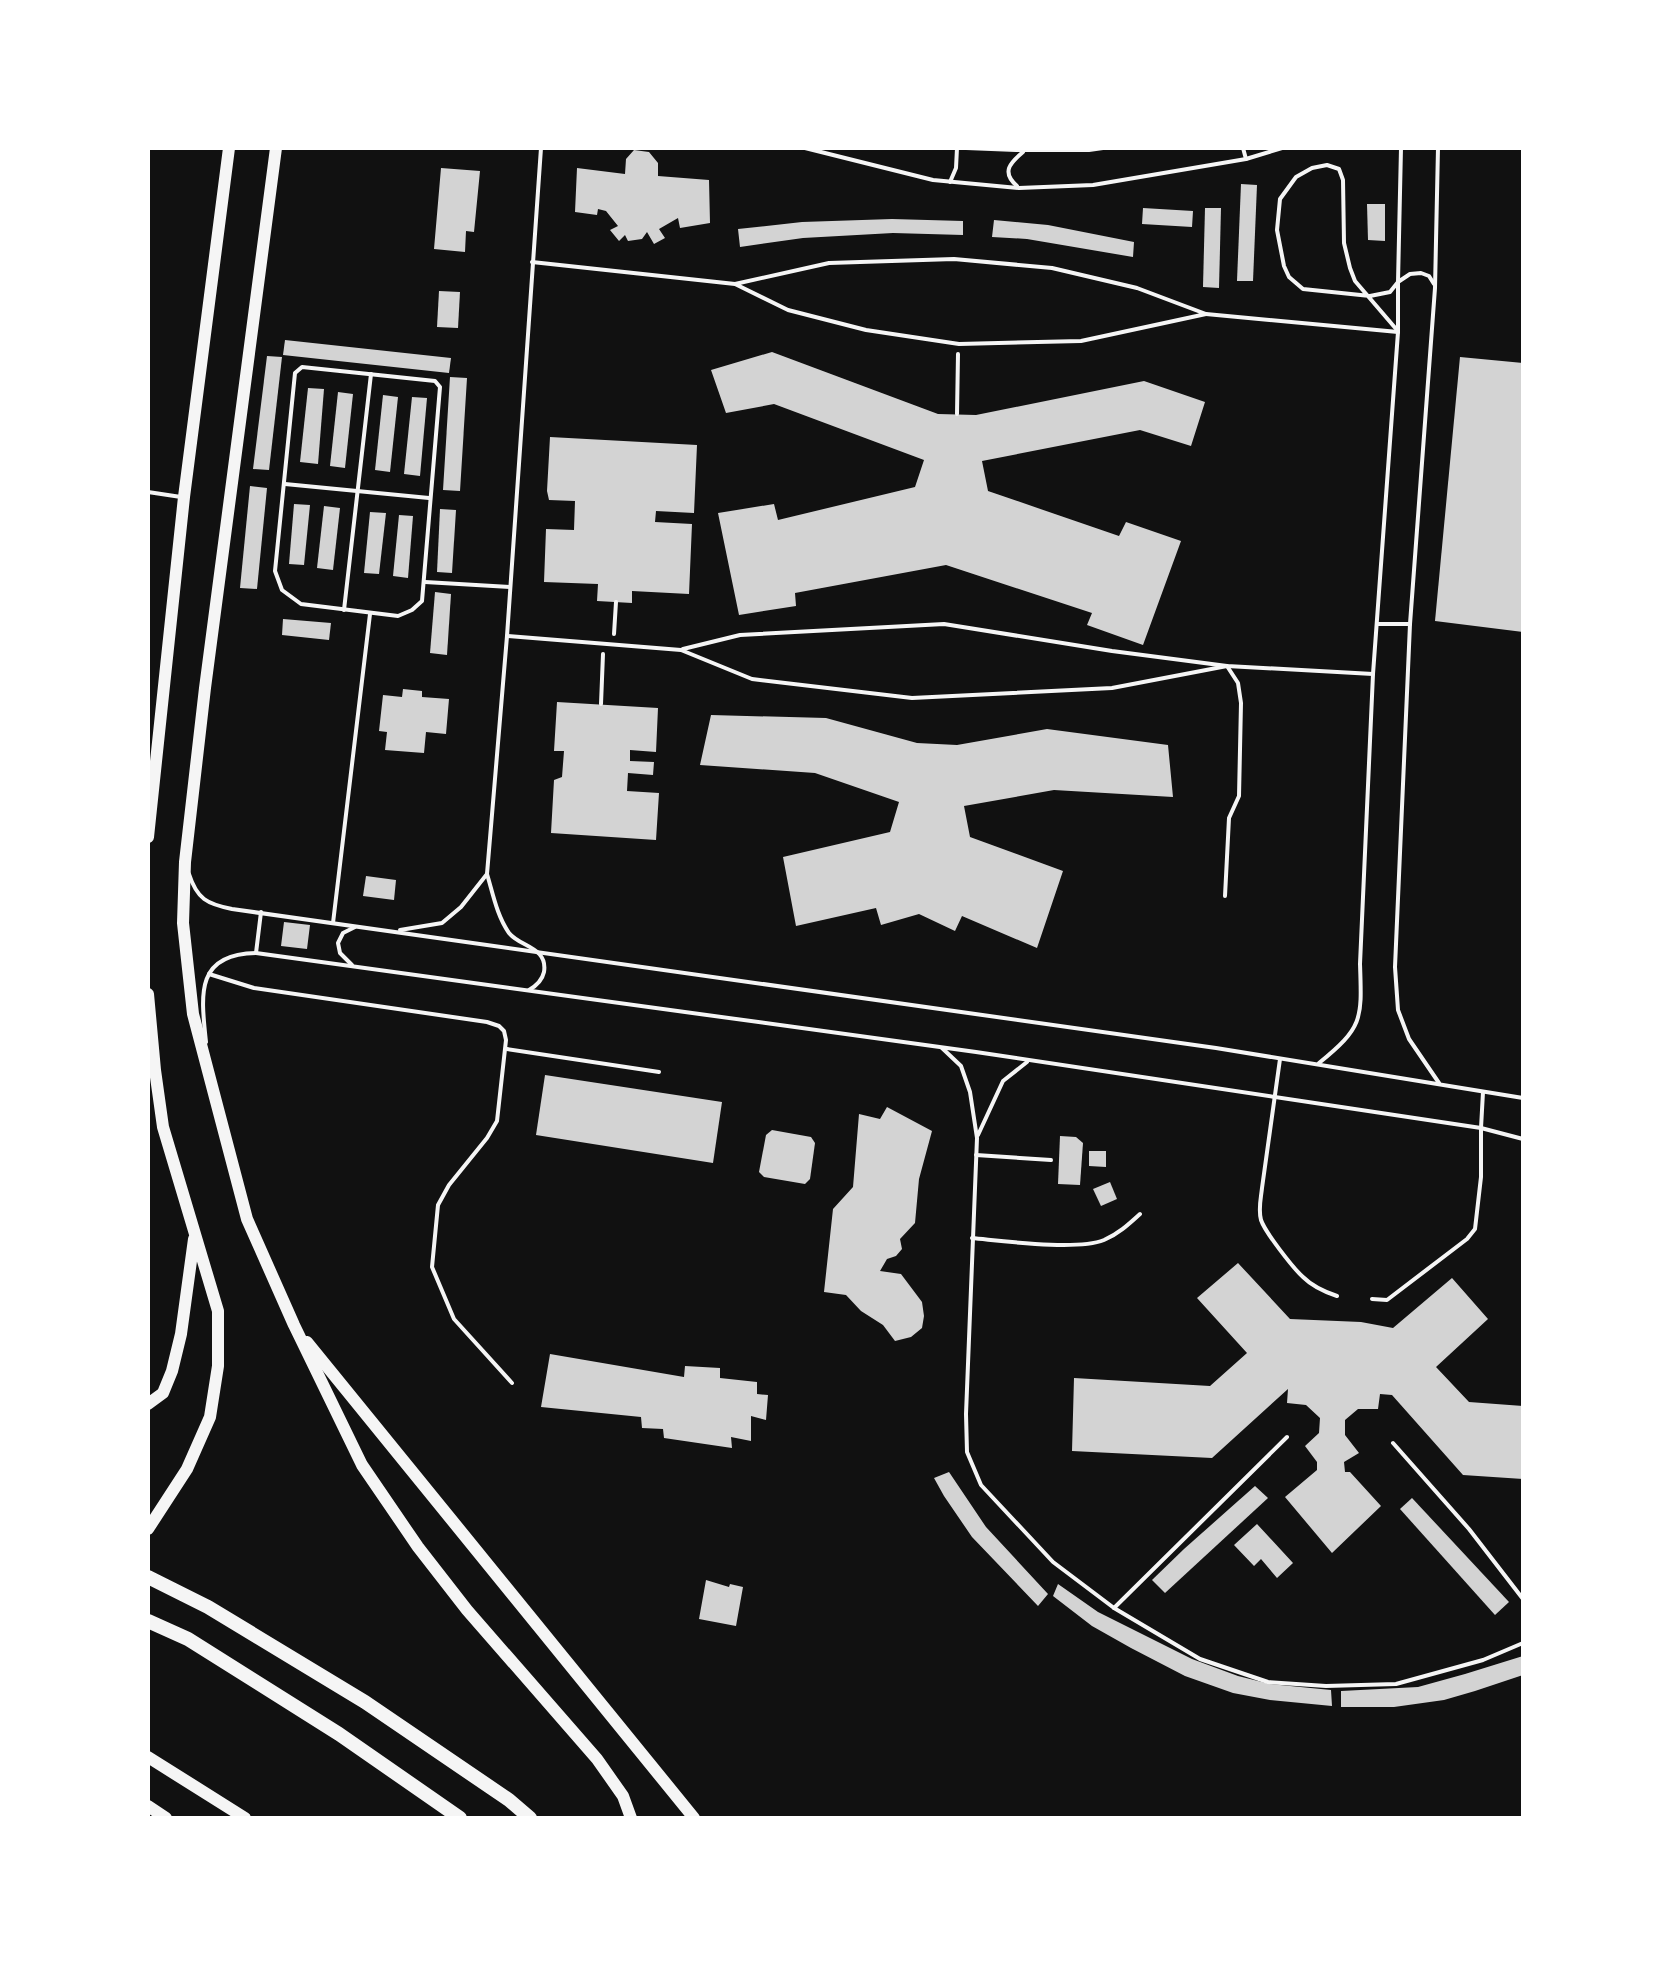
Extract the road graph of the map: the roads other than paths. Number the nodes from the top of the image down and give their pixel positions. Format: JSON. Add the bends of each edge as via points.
{"nodes":[{"id":1,"x":229,"y":148,"type":"edge"},
{"id":2,"x":276,"y":148,"type":"edge"},
{"id":3,"x":541,"y":148,"type":"edge"},
{"id":4,"x":548,"y":148,"type":"edge"},
{"id":5,"x":805,"y":148,"type":"edge"},
{"id":6,"x":957,"y":148,"type":"edge"},
{"id":7,"x":966,"y":148,"type":"edge"},
{"id":8,"x":1103,"y":148,"type":"edge"},
{"id":9,"x":1243,"y":148,"type":"edge"},
{"id":10,"x":1282,"y":148,"type":"edge"},
{"id":11,"x":1401,"y":148,"type":"edge"},
{"id":12,"x":1438,"y":148,"type":"edge"},
{"id":13,"x":1024,"y":150,"type":"junction"},
{"id":14,"x":541,"y":156,"type":"junction"},
{"id":15,"x":1246,"y":159,"type":"junction"},
{"id":16,"x":950,"y":182,"type":"junction"},
{"id":17,"x":1019,"y":188,"type":"junction"},
{"id":18,"x":532,"y":262,"type":"junction"},
{"id":19,"x":1398,"y":282,"type":"junction"},
{"id":20,"x":735,"y":284,"type":"junction"},
{"id":21,"x":1435,"y":288,"type":"junction"},
{"id":22,"x":1370,"y":296,"type":"junction"},
{"id":23,"x":1206,"y":314,"type":"junction"},
{"id":24,"x":1398,"y":332,"type":"junction"},
{"id":25,"x":371,"y":374,"type":"junction"},
{"id":26,"x":285,"y":484,"type":"junction"},
{"id":27,"x":358,"y":490,"type":"junction"},
{"id":28,"x":148,"y":492,"type":"edge"},
{"id":29,"x":184,"y":497,"type":"junction"},
{"id":30,"x":430,"y":498,"type":"junction"},
{"id":31,"x":424,"y":582,"type":"junction"},
{"id":32,"x":510,"y":587,"type":"junction"},
{"id":33,"x":344,"y":610,"type":"junction"},
{"id":34,"x":370,"y":614,"type":"junction"},
{"id":35,"x":1378,"y":624,"type":"junction"},
{"id":36,"x":1410,"y":624,"type":"junction"},
{"id":37,"x":507,"y":636,"type":"junction"},
{"id":38,"x":681,"y":650,"type":"junction"},
{"id":39,"x":1227,"y":666,"type":"junction"},
{"id":40,"x":1373,"y":674,"type":"junction"},
{"id":41,"x":148,"y":837,"type":"edge"},
{"id":42,"x":185,"y":862,"type":"junction"},
{"id":43,"x":487,"y":874,"type":"junction"},
{"id":44,"x":1225,"y":896,"type":"dead end"},
{"id":45,"x":261,"y":912,"type":"junction"},
{"id":46,"x":333,"y":923,"type":"junction"},
{"id":47,"x":357,"y":926,"type":"junction"},
{"id":48,"x":393,"y":931,"type":"junction"},
{"id":49,"x":256,"y":953,"type":"junction"},
{"id":50,"x":540,"y":953,"type":"junction"},
{"id":51,"x":355,"y":967,"type":"junction"},
{"id":52,"x":208,"y":974,"type":"junction"},
{"id":53,"x":529,"y":990,"type":"junction"},
{"id":54,"x":148,"y":994,"type":"edge"},
{"id":55,"x":940,"y":1047,"type":"junction"},
{"id":56,"x":506,"y":1049,"type":"junction"},
{"id":57,"x":1280,"y":1059,"type":"junction"},
{"id":58,"x":1029,"y":1061,"type":"junction"},
{"id":59,"x":1319,"y":1063,"type":"junction"},
{"id":60,"x":659,"y":1072,"type":"dead end"},
{"id":61,"x":209,"y":1076,"type":"junction"},
{"id":62,"x":1439,"y":1083,"type":"junction"},
{"id":63,"x":1483,"y":1091,"type":"junction"},
{"id":64,"x":1275,"y":1097,"type":"junction"},
{"id":65,"x":1523,"y":1098,"type":"edge"},
{"id":66,"x":1481,"y":1128,"type":"junction"},
{"id":67,"x":977,"y":1138,"type":"junction"},
{"id":68,"x":1523,"y":1139,"type":"edge"},
{"id":69,"x":976,"y":1155,"type":"junction"},
{"id":70,"x":1051,"y":1160,"type":"dead end"},
{"id":71,"x":1140,"y":1214,"type":"dead end"},
{"id":72,"x":195,"y":1236,"type":"junction"},
{"id":73,"x":972,"y":1238,"type":"junction"},
{"id":74,"x":1337,"y":1296,"type":"dead end"},
{"id":75,"x":1372,"y":1299,"type":"dead end"},
{"id":76,"x":294,"y":1325,"type":"junction"},
{"id":77,"x":512,"y":1383,"type":"dead end"},
{"id":78,"x":148,"y":1404,"type":"edge"},
{"id":79,"x":1287,"y":1437,"type":"dead end"},
{"id":80,"x":1393,"y":1443,"type":"dead end"},
{"id":81,"x":148,"y":1529,"type":"edge"},
{"id":82,"x":148,"y":1577,"type":"edge"},
{"id":83,"x":1523,"y":1599,"type":"edge"},
{"id":84,"x":1114,"y":1608,"type":"junction"},
{"id":85,"x":148,"y":1621,"type":"edge"},
{"id":86,"x":1523,"y":1643,"type":"edge"},
{"id":87,"x":148,"y":1757,"type":"edge"},
{"id":88,"x":148,"y":1806,"type":"edge"},
{"id":89,"x":166,"y":1818,"type":"edge"},
{"id":90,"x":245,"y":1818,"type":"edge"},
{"id":91,"x":460,"y":1818,"type":"edge"},
{"id":92,"x":530,"y":1818,"type":"edge"},
{"id":93,"x":631,"y":1818,"type":"edge"},
{"id":94,"x":694,"y":1818,"type":"edge"}],
"edges":[{"from":1,"to":29,"type":"main road"},
{"from":2,"to":42,"type":"main road"},
{"from":3,"to":14,"type":"lane"},
{"from":4,"to":14,"type":"lane"},
{"from":5,"to":16,"type":"lane"},
{"from":6,"to":16,"type":"lane"},
{"from":7,"to":13,"type":"lane"},
{"from":8,"to":13,"type":"lane"},
{"from":9,"to":15,"type":"lane"},
{"from":10,"to":15,"type":"lane"},
{"from":11,"to":19,"type":"lane"},
{"from":12,"to":21,"type":"lane"},
{"from":13,"to":17,"type":"lane","via":[[1008,171]]},
{"from":14,"to":18,"type":"lane"},
{"from":15,"to":17,"type":"lane","via":[[1093,185]]},
{"from":16,"to":17,"type":"lane"},
{"from":18,"to":20,"type":"lane"},
{"from":18,"to":32,"type":"lane"},
{"from":19,"to":21,"type":"lane","via":[[1421,273]]},
{"from":19,"to":22,"type":"lane","via":[[1390,292]]},
{"from":19,"to":24,"type":"lane"},
{"from":20,"to":23,"type":"lane","via":[[829,263],[954,259],[1052,268],[1137,288]]},
{"from":20,"to":23,"type":"lane","via":[[788,310],[866,330],[959,344],[1081,341]]},
{"from":21,"to":36,"type":"lane"},
{"from":22,"to":22,"type":"lane","via":[[1303,289],[1284,266],[1277,230],[1280,199],[1296,177],[1312,168],[1339,169],[1350,268]]},
{"from":22,"to":24,"type":"lane"},
{"from":23,"to":24,"type":"lane"},
{"from":24,"to":35,"type":"lane"},
{"from":25,"to":26,"type":"lane","via":[[302,367],[295,373]]},
{"from":25,"to":27,"type":"lane"},
{"from":25,"to":30,"type":"lane","via":[[435,381],[440,387]]},
{"from":26,"to":27,"type":"lane"},
{"from":26,"to":33,"type":"lane","via":[[275,571],[282,590],[301,604]]},
{"from":27,"to":30,"type":"lane"},
{"from":27,"to":33,"type":"lane"},
{"from":28,"to":29,"type":"lane"},
{"from":29,"to":41,"type":"main road"},
{"from":30,"to":31,"type":"lane"},
{"from":31,"to":32,"type":"lane"},
{"from":31,"to":34,"type":"lane","via":[[422,601],[412,610],[398,616]]},
{"from":32,"to":37,"type":"lane"},
{"from":33,"to":34,"type":"lane"},
{"from":34,"to":46,"type":"lane"},
{"from":35,"to":36,"type":"lane"},
{"from":35,"to":40,"type":"lane"},
{"from":36,"to":62,"type":"lane","via":[[1395,967],[1398,1010],[1409,1039]]},
{"from":37,"to":38,"type":"lane"},
{"from":37,"to":43,"type":"lane"},
{"from":38,"to":39,"type":"lane","via":[[740,635],[944,624]]},
{"from":38,"to":39,"type":"lane","via":[[752,679],[912,698],[1112,688]]},
{"from":39,"to":40,"type":"lane"},
{"from":39,"to":44,"type":"lane","via":[[1238,683],[1241,703],[1239,796],[1229,818]]},
{"from":40,"to":59,"type":"lane","via":[[1362,1000],[1357,1024]]},
{"from":42,"to":45,"type":"lane","via":[[200,897],[215,906]]},
{"from":42,"to":61,"type":"main road","via":[[187,970]]},
{"from":43,"to":48,"type":"lane","via":[[442,923]]},
{"from":43,"to":50,"type":"lane","via":[[511,935]]},
{"from":45,"to":46,"type":"lane"},
{"from":45,"to":49,"type":"lane"},
{"from":46,"to":47,"type":"lane"},
{"from":47,"to":48,"type":"lane"},
{"from":47,"to":51,"type":"lane","via":[[343,933],[338,943],[340,953]]},
{"from":48,"to":50,"type":"lane"},
{"from":49,"to":51,"type":"lane"},
{"from":49,"to":52,"type":"lane","via":[[224,959]]},
{"from":50,"to":53,"type":"lane","via":[[544,973]]},
{"from":50,"to":57,"type":"lane"},
{"from":51,"to":53,"type":"lane"},
{"from":52,"to":56,"type":"lane","via":[[254,988],[487,1022],[504,1031]]},
{"from":52,"to":61,"type":"lane","via":[[202,994]]},
{"from":53,"to":55,"type":"lane"},
{"from":54,"to":72,"type":"main road","via":[[163,1127]]},
{"from":55,"to":58,"type":"lane"},
{"from":55,"to":67,"type":"lane","via":[[961,1066]]},
{"from":56,"to":60,"type":"lane"},
{"from":56,"to":77,"type":"lane","via":[[497,1121],[438,1205],[432,1267],[454,1319]]},
{"from":57,"to":59,"type":"lane"},
{"from":57,"to":64,"type":"lane"},
{"from":58,"to":64,"type":"lane"},
{"from":58,"to":67,"type":"lane","via":[[1003,1081]]},
{"from":59,"to":62,"type":"lane"},
{"from":61,"to":76,"type":"main road","via":[[247,1219]]},
{"from":62,"to":63,"type":"lane"},
{"from":63,"to":65,"type":"lane"},
{"from":63,"to":66,"type":"lane"},
{"from":64,"to":66,"type":"lane"},
{"from":64,"to":74,"type":"lane","via":[[1261,1220],[1304,1278]]},
{"from":66,"to":68,"type":"lane"},
{"from":66,"to":75,"type":"lane","via":[[1475,1229],[1387,1300]]},
{"from":67,"to":69,"type":"lane"},
{"from":69,"to":70,"type":"lane"},
{"from":69,"to":73,"type":"lane"},
{"from":71,"to":73,"type":"lane","via":[[1101,1241],[1050,1244]]},
{"from":72,"to":78,"type":"main road","via":[[172,1371],[163,1393]]},
{"from":72,"to":81,"type":"main road","via":[[218,1311],[218,1366],[210,1417],[187,1469]]},
{"from":73,"to":84,"type":"lane","via":[[967,1452],[981,1485],[1053,1562]]},
{"from":76,"to":93,"type":"main road","via":[[362,1465],[467,1610],[597,1759],[623,1796]]},
{"from":76,"to":94,"type":"main road"},
{"from":79,"to":84,"type":"lane"},
{"from":80,"to":83,"type":"lane"},
{"from":82,"to":92,"type":"highway","via":[[365,1702]]},
{"from":84,"to":86,"type":"lane","via":[[1200,1659],[1268,1682],[1396,1684]]},
{"from":85,"to":91,"type":"highway","via":[[188,1639],[314,1718]]},
{"from":87,"to":90,"type":"main road"},
{"from":88,"to":89,"type":"main road"}]}
